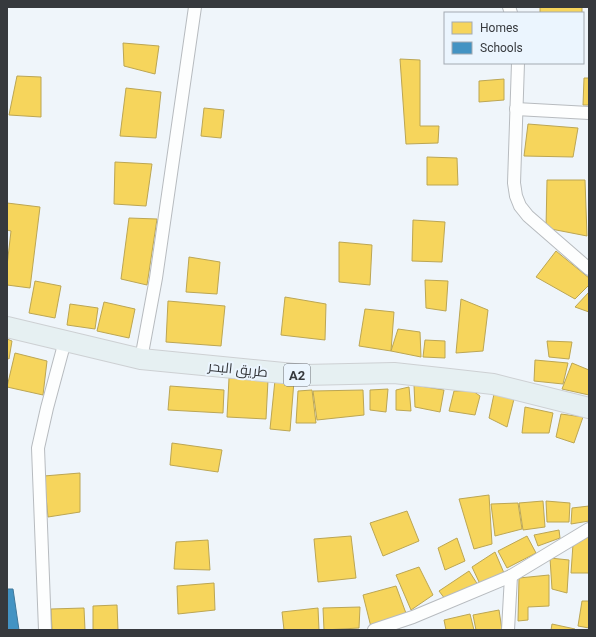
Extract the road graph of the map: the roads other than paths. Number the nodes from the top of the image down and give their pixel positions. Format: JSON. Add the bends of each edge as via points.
{"nodes":[{"id":1,"x":194,"y":7,"type":"edge"},
{"id":2,"x":518,"y":64,"type":"edge"},
{"id":3,"x":516,"y":109,"type":"junction"},
{"id":4,"x":589,"y":113,"type":"edge"},
{"id":5,"x":589,"y":269,"type":"edge"},
{"id":6,"x":7,"y":327,"type":"edge"},
{"id":7,"x":65,"y":342,"type":"junction"},
{"id":8,"x":141,"y":359,"type":"junction"},
{"id":9,"x":589,"y":408,"type":"edge"},
{"id":10,"x":589,"y":529,"type":"edge"},
{"id":11,"x":511,"y":576,"type":"junction"},
{"id":12,"x":45,"y":630,"type":"edge"},
{"id":13,"x":374,"y":630,"type":"edge"},
{"id":14,"x":508,"y":630,"type":"edge"}],
"edges":[{"from":1,"to":8,"type":"street","via":[[157,270]]},
{"from":2,"to":3,"type":"street"},
{"from":3,"to":4,"type":"street"},
{"from":3,"to":5,"type":"street","via":[[514,183],[520,206]]},
{"from":6,"to":7,"type":"main road","name":"طريق البحر","number":"A2"},
{"from":7,"to":8,"type":"main road","name":"طريق البحر","number":"A2"},
{"from":7,"to":12,"type":"street","via":[[38,448]]},
{"from":8,"to":9,"type":"main road","name":"طريق البحر","number":"A2","via":[[304,375],[394,373],[450,379],[493,384]]},
{"from":10,"to":11,"type":"street"},
{"from":11,"to":13,"type":"street","via":[[413,617]]},
{"from":11,"to":14,"type":"street"}]}
